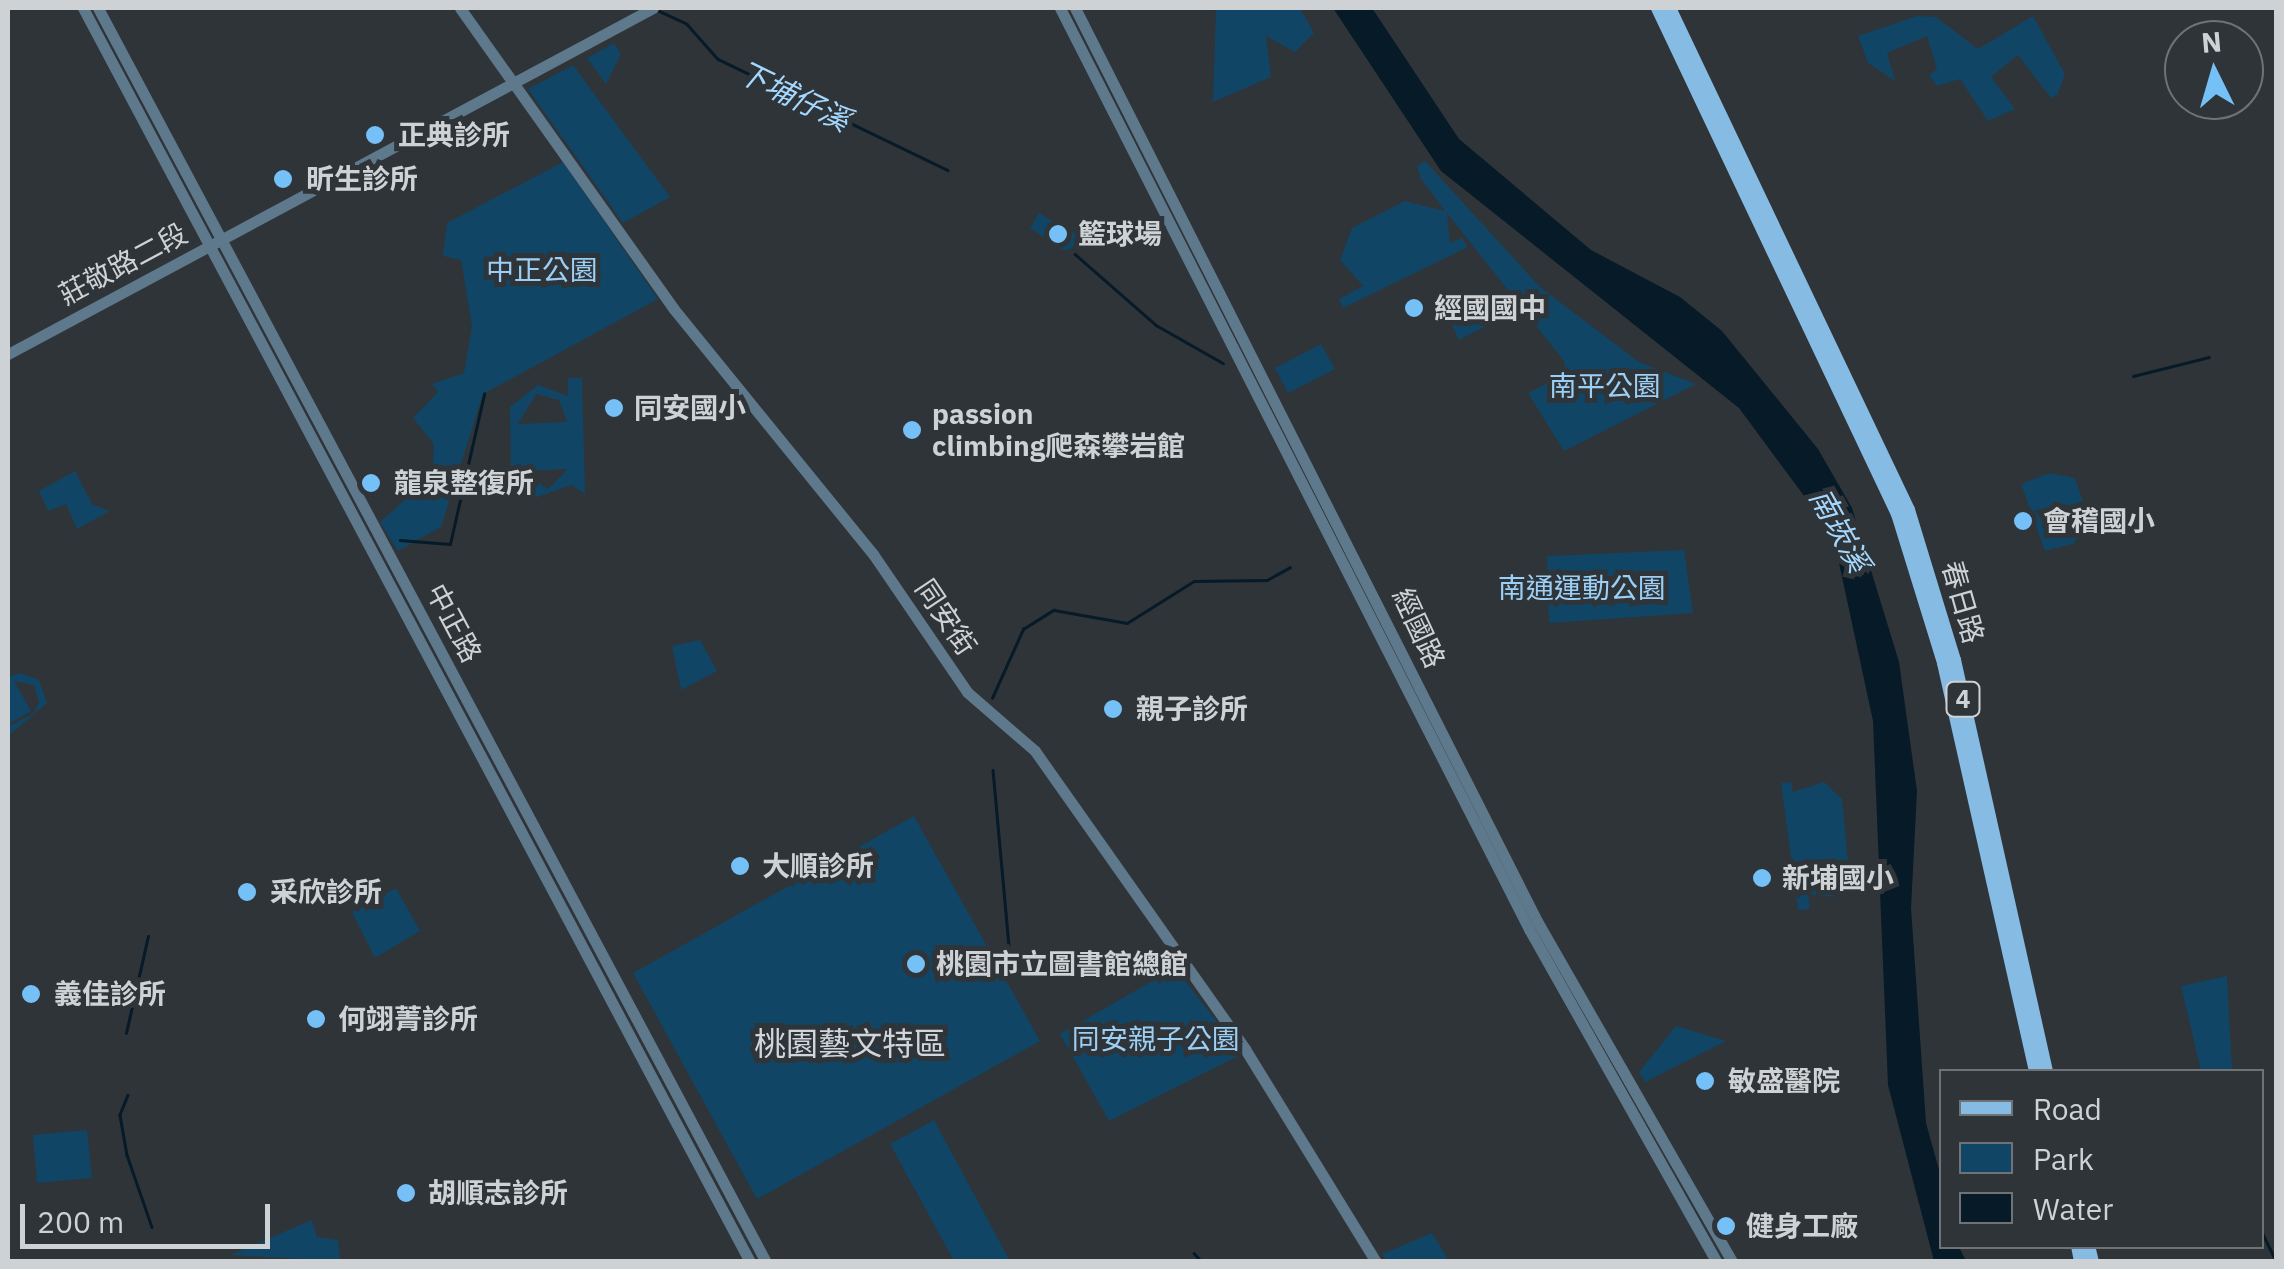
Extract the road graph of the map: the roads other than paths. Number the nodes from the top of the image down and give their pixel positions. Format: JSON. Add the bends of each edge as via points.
{"nodes":[{"id":1,"x":83,"y":8,"type":"edge"},
{"id":2,"x":98,"y":8,"type":"edge"},
{"id":3,"x":460,"y":8,"type":"edge"},
{"id":4,"x":654,"y":8,"type":"edge"},
{"id":5,"x":1060,"y":8,"type":"edge"},
{"id":6,"x":1076,"y":8,"type":"edge"},
{"id":7,"x":1658,"y":8,"type":"edge"},
{"id":8,"x":1670,"y":8,"type":"edge"},
{"id":9,"x":512,"y":82,"type":"junction"},
{"id":10,"x":223,"y":239,"type":"junction"},
{"id":11,"x":209,"y":246,"type":"junction"},
{"id":12,"x":1786,"y":263,"type":"junction"},
{"id":13,"x":1796,"y":284,"type":"junction"},
{"id":14,"x":8,"y":354,"type":"edge"},
{"id":15,"x":2035,"y":1069,"type":"edge"},
{"id":16,"x":2045,"y":1069,"type":"edge"},
{"id":17,"x":750,"y":1262,"type":"edge"},
{"id":18,"x":766,"y":1262,"type":"edge"},
{"id":19,"x":1376,"y":1262,"type":"edge"},
{"id":20,"x":1716,"y":1262,"type":"edge"},
{"id":21,"x":1732,"y":1262,"type":"edge"}],
"edges":[{"from":1,"to":11,"type":"street","name":"中正路"},
{"from":2,"to":10,"type":"street","name":"中正路"},
{"from":3,"to":9,"type":"street","name":"同安街"},
{"from":4,"to":9,"type":"street","name":"莊敬路二段"},
{"from":5,"to":20,"type":"street","name":"經國路","via":[[1529,929]]},
{"from":6,"to":21,"type":"street","name":"經國路","via":[[1537,921]]},
{"from":7,"to":12,"type":"main road","number":"4"},
{"from":8,"to":12,"type":"main road","number":"4"},
{"from":9,"to":10,"type":"street","name":"莊敬路二段"},
{"from":9,"to":19,"type":"street","name":"同安街","via":[[673,308],[873,554],[967,692],[1036,752],[1245,1049]]},
{"from":10,"to":11,"type":"street","name":"莊敬路二段"},
{"from":10,"to":18,"type":"street","name":"中正路"},
{"from":11,"to":14,"type":"street","name":"莊敬路二段"},
{"from":11,"to":17,"type":"street","name":"中正路"},
{"from":12,"to":13,"type":"main road","number":"4"},
{"from":13,"to":15,"type":"main road","name":"春日路","number":"4","via":[[1918,574]]},
{"from":13,"to":16,"type":"main road","name":"春日路","number":"4","via":[[1894,476],[1932,581]]}]}
